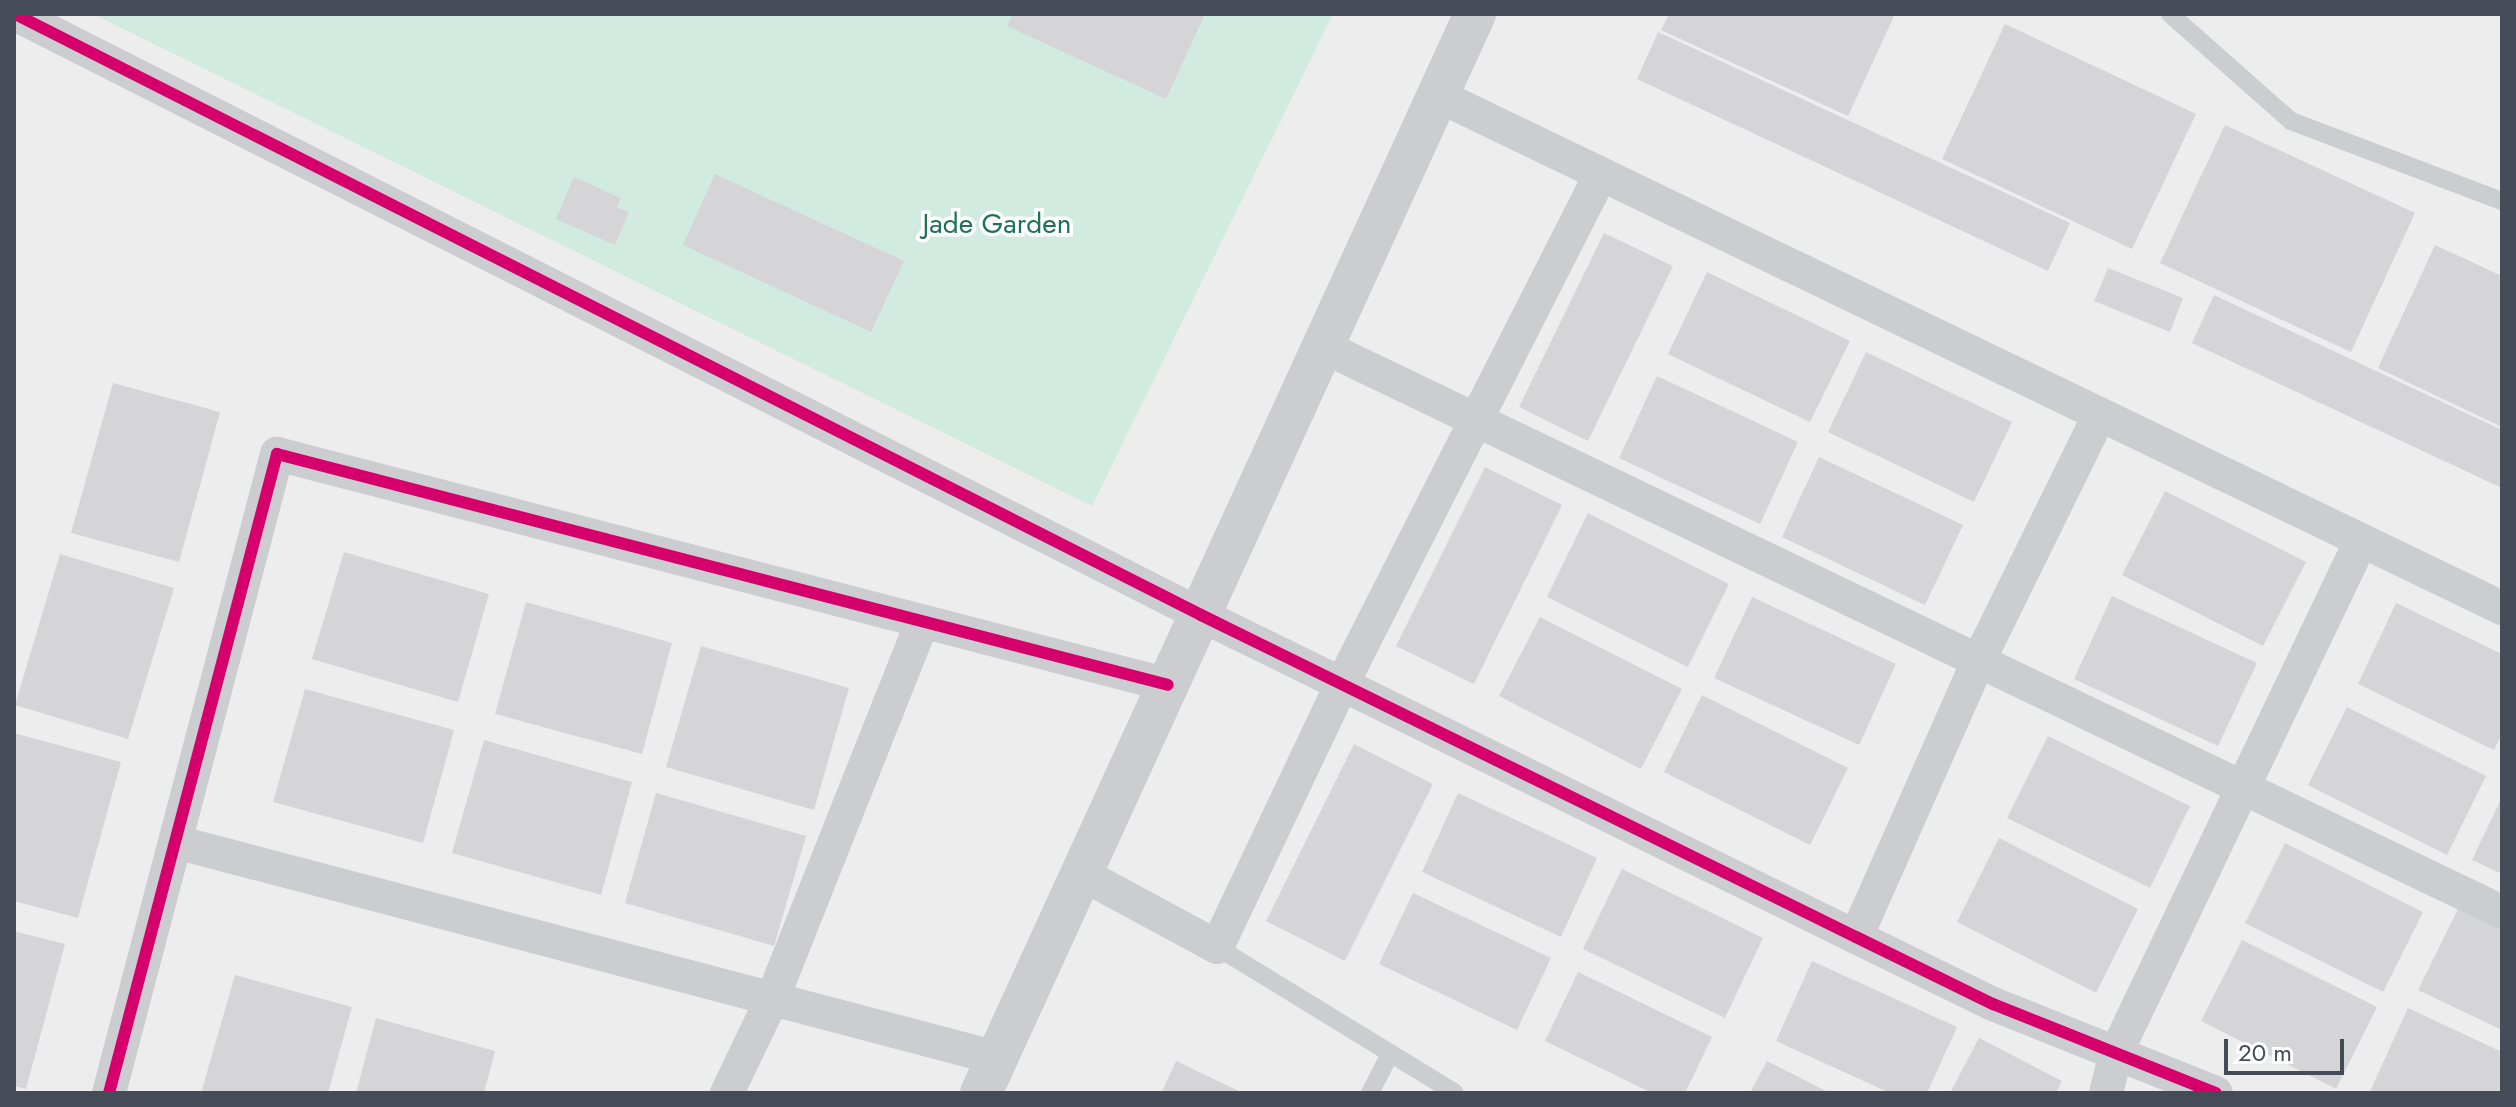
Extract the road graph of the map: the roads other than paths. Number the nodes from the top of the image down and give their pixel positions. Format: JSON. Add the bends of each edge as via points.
{"nodes":[{"id":1,"x":15,"y":14,"type":"edge"},
{"id":2,"x":1475,"y":14,"type":"edge"},
{"id":3,"x":2170,"y":14,"type":"edge"},
{"id":4,"x":1439,"y":96,"type":"junction"},
{"id":5,"x":1601,"y":174,"type":"junction"},
{"id":6,"x":2502,"y":201,"type":"edge"},
{"id":7,"x":1324,"y":347,"type":"junction"},
{"id":8,"x":2100,"y":414,"type":"junction"},
{"id":9,"x":1479,"y":421,"type":"junction"},
{"id":10,"x":2361,"y":541,"type":"junction"},
{"id":11,"x":2502,"y":608,"type":"edge"},
{"id":12,"x":1201,"y":615,"type":"junction"},
{"id":13,"x":922,"y":623,"type":"junction"},
{"id":14,"x":1978,"y":662,"type":"junction"},
{"id":15,"x":1342,"y":684,"type":"junction"},
{"id":16,"x":1168,"y":685,"type":"junction"},
{"id":17,"x":2244,"y":787,"type":"junction"},
{"id":18,"x":176,"y":842,"type":"junction"},
{"id":19,"x":1082,"y":874,"type":"junction"},
{"id":20,"x":2502,"y":912,"type":"edge"},
{"id":21,"x":1856,"y":937,"type":"junction"},
{"id":22,"x":1217,"y":947,"type":"junction"},
{"id":23,"x":773,"y":997,"type":"junction"},
{"id":24,"x":2116,"y":1053,"type":"junction"},
{"id":25,"x":1390,"y":1054,"type":"junction"},
{"id":26,"x":989,"y":1076,"type":"edge"},
{"id":27,"x":109,"y":1093,"type":"edge"},
{"id":28,"x":727,"y":1093,"type":"edge"},
{"id":29,"x":1370,"y":1093,"type":"edge"},
{"id":30,"x":1455,"y":1093,"type":"edge"},
{"id":31,"x":2106,"y":1093,"type":"edge"},
{"id":32,"x":2216,"y":1093,"type":"edge"}],
"edges":[{"from":1,"to":12,"type":"street"},
{"from":2,"to":4,"type":"street"},
{"from":3,"to":6,"type":"lane","via":[[2291,121]]},
{"from":4,"to":5,"type":"street"},
{"from":4,"to":7,"type":"street"},
{"from":5,"to":8,"type":"street"},
{"from":5,"to":9,"type":"street"},
{"from":7,"to":9,"type":"street"},
{"from":7,"to":12,"type":"street"},
{"from":8,"to":10,"type":"street"},
{"from":8,"to":14,"type":"street"},
{"from":9,"to":14,"type":"street"},
{"from":9,"to":15,"type":"street"},
{"from":10,"to":11,"type":"street"},
{"from":10,"to":17,"type":"street"},
{"from":12,"to":15,"type":"street"},
{"from":12,"to":16,"type":"street"},
{"from":13,"to":16,"type":"street"},
{"from":13,"to":18,"type":"street","via":[[277,454]]},
{"from":13,"to":23,"type":"street"},
{"from":14,"to":17,"type":"street"},
{"from":14,"to":21,"type":"street"},
{"from":15,"to":21,"type":"street"},
{"from":15,"to":22,"type":"street"},
{"from":16,"to":19,"type":"street"},
{"from":17,"to":20,"type":"street"},
{"from":17,"to":24,"type":"street"},
{"from":18,"to":23,"type":"street"},
{"from":18,"to":27,"type":"street"},
{"from":19,"to":22,"type":"street"},
{"from":19,"to":26,"type":"street"},
{"from":21,"to":24,"type":"street","via":[[1993,1004]]},
{"from":22,"to":25,"type":"lane"},
{"from":23,"to":26,"type":"street"},
{"from":23,"to":28,"type":"street"},
{"from":24,"to":31,"type":"street"},
{"from":24,"to":32,"type":"street"},
{"from":25,"to":29,"type":"lane"},
{"from":25,"to":30,"type":"lane"}]}
